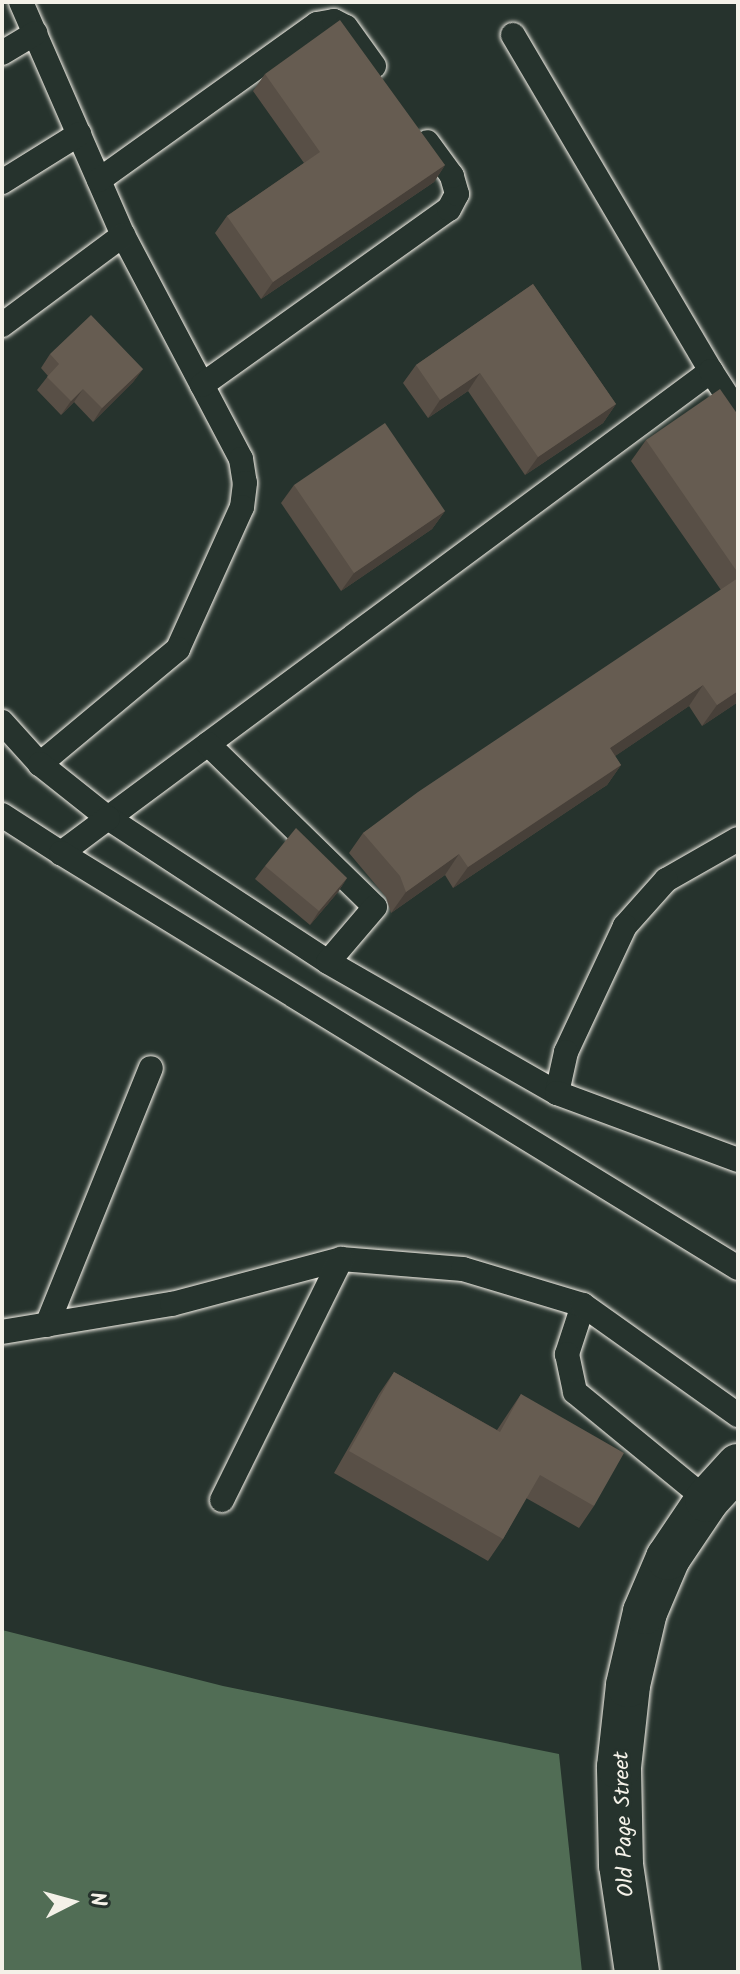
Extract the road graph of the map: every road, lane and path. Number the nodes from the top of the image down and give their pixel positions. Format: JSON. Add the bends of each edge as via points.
{"nodes":[{"id":1,"x":21,"y":2,"type":"edge"},
{"id":2,"x":35,"y":33,"type":"junction"},
{"id":3,"x":513,"y":35,"type":"dead end"},
{"id":4,"x":2,"y":53,"type":"edge"},
{"id":5,"x":390,"y":89,"type":"edge"},
{"id":6,"x":416,"y":126,"type":"edge"},
{"id":7,"x":79,"y":134,"type":"junction"},
{"id":8,"x":99,"y":180,"type":"junction"},
{"id":9,"x":2,"y":182,"type":"edge"},
{"id":10,"x":123,"y":235,"type":"junction"},
{"id":11,"x":2,"y":325,"type":"edge"},
{"id":12,"x":711,"y":371,"type":"junction"},
{"id":13,"x":202,"y":385,"type":"junction"},
{"id":14,"x":738,"y":413,"type":"edge"},
{"id":15,"x":2,"y":722,"type":"edge"},
{"id":16,"x":208,"y":744,"type":"junction"},
{"id":17,"x":40,"y":764,"type":"junction"},
{"id":18,"x":2,"y":815,"type":"edge"},
{"id":19,"x":108,"y":818,"type":"junction"},
{"id":20,"x":738,"y":839,"type":"edge"},
{"id":21,"x":61,"y":853,"type":"junction"},
{"id":22,"x":328,"y":962,"type":"junction"},
{"id":23,"x":151,"y":1068,"type":"dead end"},
{"id":24,"x":557,"y":1093,"type":"junction"},
{"id":25,"x":738,"y":1160,"type":"edge"},
{"id":26,"x":341,"y":1259,"type":"junction"},
{"id":27,"x":738,"y":1268,"type":"edge"},
{"id":28,"x":583,"y":1305,"type":"junction"},
{"id":29,"x":47,"y":1325,"type":"junction"},
{"id":30,"x":2,"y":1332,"type":"edge"},
{"id":31,"x":738,"y":1415,"type":"edge"},
{"id":32,"x":738,"y":1466,"type":"edge"},
{"id":33,"x":222,"y":1500,"type":"dead end"},
{"id":34,"x":707,"y":1500,"type":"junction"},
{"id":35,"x":637,"y":1972,"type":"edge"}],
"edges":[{"from":1,"to":2,"type":"lane"},
{"from":2,"to":4,"type":"lane"},
{"from":2,"to":7,"type":"lane"},
{"from":3,"to":12,"type":"lane"},
{"from":5,"to":8,"type":"lane","via":[[346,27],[334,21],[317,24]]},
{"from":6,"to":13,"type":"lane","via":[[452,176],[457,194],[449,209]]},
{"from":7,"to":8,"type":"lane"},
{"from":7,"to":9,"type":"lane"},
{"from":8,"to":10,"type":"lane"},
{"from":10,"to":11,"type":"lane"},
{"from":10,"to":13,"type":"lane"},
{"from":12,"to":14,"type":"lane"},
{"from":12,"to":16,"type":"lane"},
{"from":13,"to":17,"type":"lane","via":[[241,459],[242,507],[178,649]]},
{"from":15,"to":17,"type":"lane"},
{"from":16,"to":19,"type":"lane"},
{"from":16,"to":22,"type":"lane","via":[[375,907]]},
{"from":17,"to":19,"type":"lane"},
{"from":18,"to":21,"type":"lane"},
{"from":19,"to":21,"type":"lane"},
{"from":19,"to":22,"type":"lane"},
{"from":20,"to":24,"type":"lane","via":[[666,880],[625,926],[566,1052]]},
{"from":21,"to":27,"type":"lane"},
{"from":22,"to":24,"type":"lane"},
{"from":23,"to":29,"type":"lane"},
{"from":24,"to":25,"type":"lane"},
{"from":26,"to":28,"type":"lane","via":[[463,1269]]},
{"from":26,"to":29,"type":"lane","via":[[172,1304]]},
{"from":26,"to":33,"type":"lane"},
{"from":28,"to":31,"type":"lane"},
{"from":28,"to":34,"type":"lane","via":[[567,1354],[575,1392]]},
{"from":29,"to":30,"type":"lane"},
{"from":32,"to":34,"type":"street","name":"Old Page Street"},
{"from":34,"to":35,"type":"street","name":"Old Page Street","via":[[668,1558],[645,1612],[628,1685],[619,1767],[621,1865]]}]}
